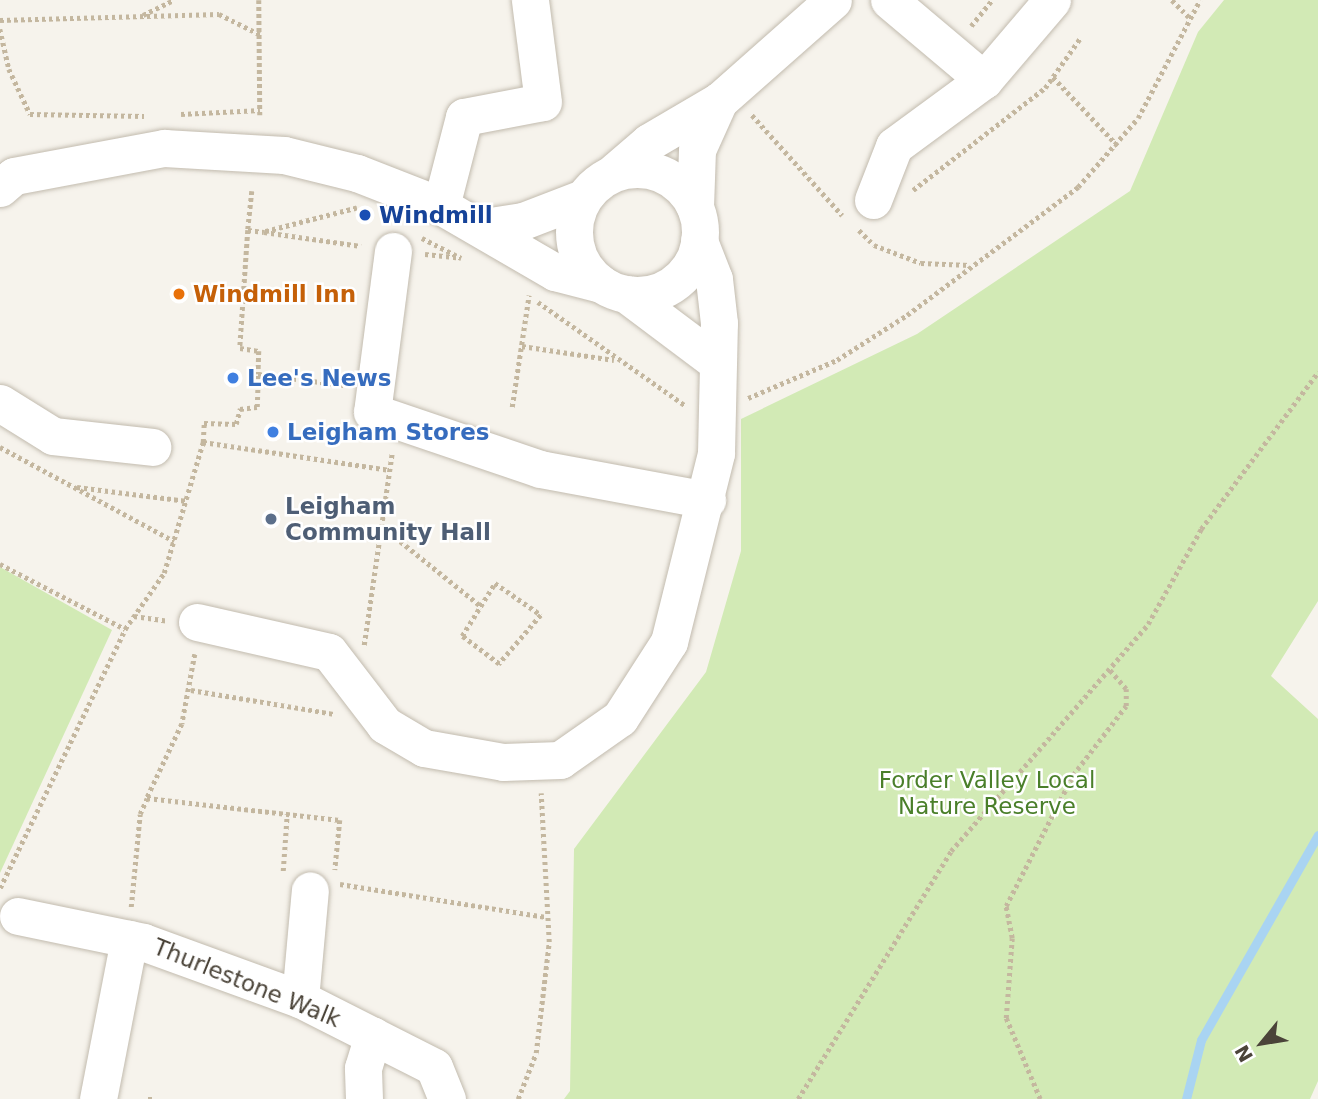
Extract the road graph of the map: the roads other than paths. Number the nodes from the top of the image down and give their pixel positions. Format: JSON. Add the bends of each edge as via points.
{"nodes":[{"id":1,"x":530,"y":0,"type":"edge"},
{"id":2,"x":833,"y":0,"type":"edge"},
{"id":3,"x":889,"y":0,"type":"edge"},
{"id":4,"x":1052,"y":0,"type":"edge"},
{"id":5,"x":984,"y":80,"type":"junction"},
{"id":6,"x":719,"y":101,"type":"junction"},
{"id":7,"x":5,"y":171,"type":"edge"},
{"id":8,"x":614,"y":172,"type":"junction"},
{"id":9,"x":583,"y":198,"type":"junction"},
{"id":10,"x":442,"y":206,"type":"junction"},
{"id":11,"x":875,"y":212,"type":"road end"},
{"id":12,"x":697,"y":224,"type":"junction"},
{"id":13,"x":484,"y":226,"type":"junction"},
{"id":14,"x":402,"y":242,"type":"road end"},
{"id":15,"x":614,"y":289,"type":"junction"},
{"id":16,"x":714,"y":360,"type":"junction"},
{"id":17,"x":0,"y":403,"type":"edge"},
{"id":18,"x":152,"y":447,"type":"dead end"},
{"id":19,"x":707,"y":500,"type":"junction"},
{"id":20,"x":197,"y":622,"type":"road end"},
{"id":21,"x":310,"y":890,"type":"road end"},
{"id":22,"x":9,"y":902,"type":"edge"},
{"id":23,"x":130,"y":939,"type":"junction"},
{"id":24,"x":300,"y":999,"type":"junction"},
{"id":25,"x":373,"y":1036,"type":"junction"},
{"id":26,"x":98,"y":1099,"type":"edge"},
{"id":27,"x":365,"y":1099,"type":"edge"},
{"id":28,"x":447,"y":1099,"type":"edge"}],
"edges":[{"from":1,"to":10,"type":"street","via":[[543,102],[464,117]]},
{"from":2,"to":6,"type":"street"},
{"from":3,"to":5,"type":"street"},
{"from":4,"to":5,"type":"street"},
{"from":5,"to":11,"type":"street","via":[[894,146]]},
{"from":6,"to":8,"type":"street","via":[[649,142]]},
{"from":6,"to":12,"type":"street","via":[[697,150]]},
{"from":7,"to":10,"type":"street","via":[[164,148],[222,147],[357,173]]},
{"from":8,"to":9,"type":"street"},
{"from":8,"to":12,"type":"street","via":[[655,171],[679,185]]},
{"from":9,"to":13,"type":"street","via":[[523,220]]},
{"from":9,"to":15,"type":"street","via":[[574,224],[577,252]]},
{"from":10,"to":13,"type":"street"},
{"from":12,"to":15,"type":"street","via":[[674,283],[651,294]]},
{"from":12,"to":16,"type":"street","via":[[715,279],[719,323]]},
{"from":13,"to":15,"type":"street","via":[[555,272]]},
{"from":14,"to":19,"type":"street","via":[[384,417],[540,469]]},
{"from":15,"to":16,"type":"street"},
{"from":16,"to":19,"type":"street","via":[[718,406]]},
{"from":17,"to":18,"type":"street","via":[[53,436]]},
{"from":19,"to":20,"type":"street","via":[[669,642],[620,718],[560,760],[503,762],[424,748],[385,725],[329,652]]},
{"from":21,"to":24,"type":"street"},
{"from":22,"to":23,"type":"street","name":"Thurlestone Walk"},
{"from":23,"to":24,"type":"street","name":"Thurlestone Walk"},
{"from":23,"to":26,"type":"street"},
{"from":24,"to":25,"type":"street","name":"Thurlestone Walk"},
{"from":25,"to":27,"type":"street","via":[[363,1068]]},
{"from":25,"to":28,"type":"street","name":"Thurlestone Walk","via":[[434,1067]]}]}
